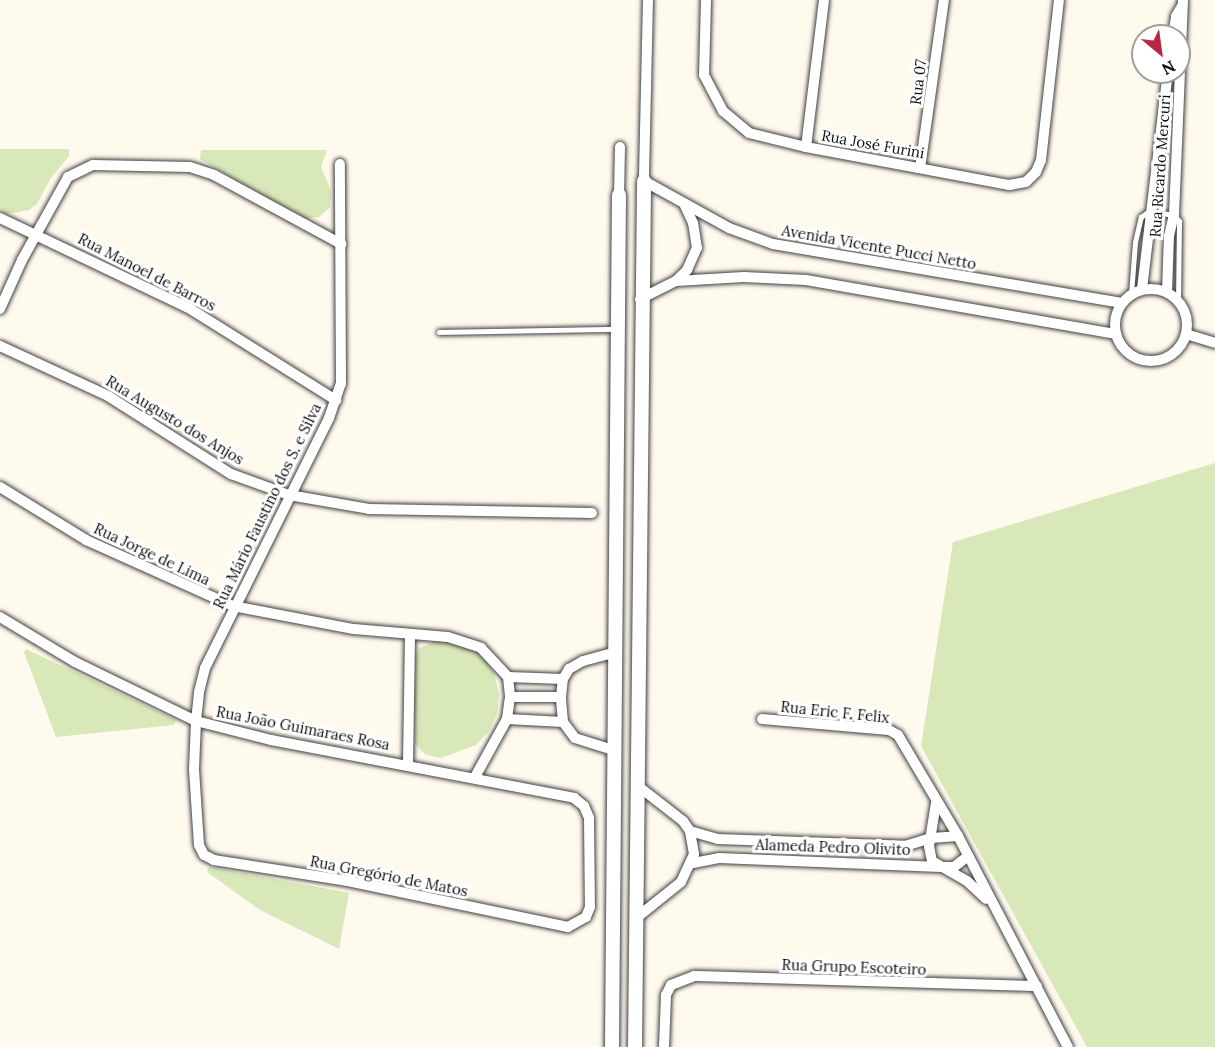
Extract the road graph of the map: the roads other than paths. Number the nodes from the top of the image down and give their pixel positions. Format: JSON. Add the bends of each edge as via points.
{"nodes":[{"id":1,"x":648,"y":0,"type":"edge"},
{"id":2,"x":706,"y":0,"type":"edge"},
{"id":3,"x":824,"y":0,"type":"edge"},
{"id":4,"x":944,"y":0,"type":"edge"},
{"id":5,"x":1059,"y":0,"type":"edge"},
{"id":6,"x":1182,"y":3,"type":"edge"},
{"id":7,"x":1175,"y":24,"type":"edge"},
{"id":8,"x":1166,"y":84,"type":"edge"},
{"id":9,"x":620,"y":147,"type":"dead end"},
{"id":10,"x":806,"y":147,"type":"junction"},
{"id":11,"x":340,"y":164,"type":"dead end"},
{"id":12,"x":920,"y":168,"type":"junction"},
{"id":13,"x":644,"y":181,"type":"junction"},
{"id":14,"x":619,"y":195,"type":"junction"},
{"id":15,"x":684,"y":204,"type":"junction"},
{"id":16,"x":1149,"y":211,"type":"junction"},
{"id":17,"x":1174,"y":214,"type":"junction"},
{"id":18,"x":642,"y":217,"type":"junction"},
{"id":19,"x":0,"y":218,"type":"edge"},
{"id":20,"x":37,"y":233,"type":"junction"},
{"id":21,"x":341,"y":244,"type":"junction"},
{"id":22,"x":676,"y":281,"type":"junction"},
{"id":23,"x":1142,"y":289,"type":"junction"},
{"id":24,"x":1167,"y":292,"type":"junction"},
{"id":25,"x":1131,"y":294,"type":"junction"},
{"id":26,"x":640,"y":300,"type":"junction"},
{"id":27,"x":1178,"y":300,"type":"junction"},
{"id":28,"x":1122,"y":303,"type":"junction"},
{"id":29,"x":0,"y":309,"type":"edge"},
{"id":30,"x":619,"y":329,"type":"junction"},
{"id":31,"x":439,"y":332,"type":"dead end"},
{"id":32,"x":1116,"y":334,"type":"junction"},
{"id":33,"x":1186,"y":334,"type":"junction"},
{"id":34,"x":1215,"y":343,"type":"edge"},
{"id":35,"x":0,"y":346,"type":"edge"},
{"id":36,"x":336,"y":400,"type":"junction"},
{"id":37,"x":0,"y":487,"type":"edge"},
{"id":38,"x":289,"y":495,"type":"junction"},
{"id":39,"x":592,"y":513,"type":"dead end"},
{"id":40,"x":618,"y":526,"type":"junction"},
{"id":41,"x":641,"y":526,"type":"junction"},
{"id":42,"x":233,"y":606,"type":"junction"},
{"id":43,"x":0,"y":617,"type":"edge"},
{"id":44,"x":410,"y":634,"type":"junction"},
{"id":45,"x":616,"y":652,"type":"junction"},
{"id":46,"x":508,"y":677,"type":"junction"},
{"id":47,"x":563,"y":679,"type":"junction"},
{"id":48,"x":510,"y":697,"type":"junction"},
{"id":49,"x":561,"y":697,"type":"junction"},
{"id":50,"x":507,"y":719,"type":"junction"},
{"id":51,"x":762,"y":719,"type":"dead end"},
{"id":52,"x":196,"y":721,"type":"junction"},
{"id":53,"x":563,"y":722,"type":"junction"},
{"id":54,"x":616,"y":751,"type":"junction"},
{"id":55,"x":408,"y":764,"type":"junction"},
{"id":56,"x":475,"y":777,"type":"junction"},
{"id":57,"x":638,"y":786,"type":"junction"},
{"id":58,"x":936,"y":802,"type":"junction"},
{"id":59,"x":690,"y":831,"type":"junction"},
{"id":60,"x":958,"y":836,"type":"junction"},
{"id":61,"x":931,"y":838,"type":"junction"},
{"id":62,"x":204,"y":855,"type":"joint"},
{"id":63,"x":968,"y":856,"type":"junction"},
{"id":64,"x":693,"y":863,"type":"junction"},
{"id":65,"x":941,"y":867,"type":"junction"},
{"id":66,"x":994,"y":908,"type":"junction"},
{"id":67,"x":636,"y":919,"type":"junction"},
{"id":68,"x":568,"y":927,"type":"joint"},
{"id":69,"x":613,"y":960,"type":"junction"},
{"id":70,"x":635,"y":961,"type":"junction"},
{"id":71,"x":1037,"y":986,"type":"junction"},
{"id":72,"x":612,"y":1047,"type":"edge"},
{"id":73,"x":635,"y":1047,"type":"edge"},
{"id":74,"x":664,"y":1047,"type":"edge"},
{"id":75,"x":1068,"y":1047,"type":"edge"}],
"edges":[{"from":1,"to":13,"type":"street"},
{"from":2,"to":10,"type":"street","name":"Rua José Furini","via":[[704,75],[723,111],[749,133]]},
{"from":3,"to":10,"type":"street"},
{"from":4,"to":12,"type":"street","name":"Rua 07"},
{"from":5,"to":12,"type":"street","name":"Rua José Furini","via":[[1041,160],[1036,172],[1026,182],[1010,184]]},
{"from":6,"to":7,"type":"street","name":"Rua Ricardo Mercuri"},
{"from":6,"to":17,"type":"street","name":"Rua Ricardo Mercuri"},
{"from":8,"to":16,"type":"street","name":"Rua Ricardo Mercuri"},
{"from":9,"to":14,"type":"street"},
{"from":10,"to":12,"type":"street","name":"Rua José Furini"},
{"from":11,"to":21,"type":"street","name":"Rua Mário Faustino dos S. e Silva"},
{"from":13,"to":14,"type":"street"},
{"from":13,"to":15,"type":"street","name":"Avenida Vicente Pucci Netto"},
{"from":13,"to":18,"type":"street"},
{"from":14,"to":18,"type":"street","via":[[635,202]]},
{"from":14,"to":30,"type":"street"},
{"from":15,"to":22,"type":"street","via":[[693,223],[697,248],[687,270]]},
{"from":15,"to":28,"type":"street","name":"Avenida Vicente Pucci Netto","via":[[729,228],[773,244]]},
{"from":16,"to":17,"type":"lane"},
{"from":16,"to":23,"type":"street","name":"Rua Ricardo Mercuri"},
{"from":16,"to":25,"type":"lane","via":[[1141,217],[1135,242]]},
{"from":17,"to":24,"type":"street","name":"Rua Ricardo Mercuri","via":[[1169,236]]},
{"from":17,"to":27,"type":"lane","via":[[1181,226]]},
{"from":18,"to":26,"type":"street"},
{"from":19,"to":20,"type":"street","name":"Rua Manoel de Barros"},
{"from":20,"to":21,"type":"street","via":[[69,177],[78,170],[93,165],[190,167],[214,175]]},
{"from":20,"to":29,"type":"street"},
{"from":20,"to":36,"type":"street","name":"Rua Manoel de Barros","via":[[187,307]]},
{"from":21,"to":36,"type":"street","name":"Rua Mário Faustino dos S. e Silva","via":[[343,366]]},
{"from":22,"to":26,"type":"street"},
{"from":22,"to":32,"type":"street","via":[[744,277],[806,280]]},
{"from":23,"to":24,"type":"street"},
{"from":23,"to":25,"type":"street"},
{"from":24,"to":27,"type":"street"},
{"from":25,"to":28,"type":"street"},
{"from":26,"to":41,"type":"street"},
{"from":27,"to":33,"type":"street","via":[[1187,322]]},
{"from":28,"to":32,"type":"street","via":[[1116,313]]},
{"from":30,"to":31,"type":"lane"},
{"from":30,"to":40,"type":"street"},
{"from":32,"to":33,"type":"street","via":[[1129,353],[1151,361],[1173,353]]},
{"from":33,"to":34,"type":"street"},
{"from":35,"to":38,"type":"street","name":"Rua Augusto dos Anjos","via":[[108,396],[231,474]]},
{"from":36,"to":38,"type":"street","name":"Rua Mário Faustino dos S. e Silva"},
{"from":37,"to":42,"type":"street","name":"Rua Jorge de Lima","via":[[86,540]]},
{"from":38,"to":39,"type":"street","name":"Rua Augusto dos Anjos","via":[[369,509]]},
{"from":38,"to":42,"type":"street","name":"Rua Mário Faustino dos S. e Silva"},
{"from":40,"to":41,"type":"street"},
{"from":40,"to":45,"type":"street"},
{"from":41,"to":57,"type":"street"},
{"from":42,"to":44,"type":"street","name":"Rua Jorge de Lima","via":[[291,619]]},
{"from":42,"to":52,"type":"street","name":"Rua Mário Faustino dos S. e Silva","via":[[205,668]]},
{"from":43,"to":52,"type":"street","name":"Rua João Guimaraes Rosa","via":[[75,662]]},
{"from":44,"to":46,"type":"street","name":"Rua Jorge de Lima","via":[[468,641],[497,661]]},
{"from":44,"to":55,"type":"street"},
{"from":45,"to":47,"type":"street","via":[[583,661],[569,669]]},
{"from":45,"to":54,"type":"street"},
{"from":46,"to":47,"type":"street"},
{"from":46,"to":48,"type":"street"},
{"from":47,"to":49,"type":"street"},
{"from":48,"to":49,"type":"street"},
{"from":48,"to":50,"type":"street"},
{"from":49,"to":53,"type":"street"},
{"from":50,"to":53,"type":"street"},
{"from":50,"to":56,"type":"street"},
{"from":51,"to":58,"type":"street","name":"Rua Eric F. Felix","via":[[889,730],[905,744]]},
{"from":52,"to":55,"type":"street","name":"Rua João Guimaraes Rosa","via":[[271,740]]},
{"from":52,"to":62,"type":"street","name":"Rua Mário Faustino dos S. e Silva","via":[[195,780],[199,844]]},
{"from":53,"to":54,"type":"street","via":[[575,738]]},
{"from":54,"to":69,"type":"street"},
{"from":55,"to":56,"type":"street","name":"Rua João Guimaraes Rosa"},
{"from":56,"to":68,"type":"street","name":"Rua João Guimaraes Rosa","via":[[574,798],[584,806],[589,818],[590,907],[586,917]]},
{"from":57,"to":59,"type":"street","via":[[675,813]]},
{"from":57,"to":67,"type":"street"},
{"from":58,"to":60,"type":"street","name":"Rua Eric F. Felix"},
{"from":58,"to":61,"type":"street"},
{"from":59,"to":61,"type":"street","name":"Alameda Pedro Olivito","via":[[718,839],[905,846]]},
{"from":59,"to":64,"type":"street"},
{"from":60,"to":61,"type":"street","name":"Alameda Pedro Olivito"},
{"from":60,"to":63,"type":"street"},
{"from":61,"to":65,"type":"street","via":[[929,853]]},
{"from":62,"to":68,"type":"street","name":"Rua Gregório de Matos"},
{"from":63,"to":65,"type":"street","name":"Alameda Pedro Olivito","via":[[954,867]]},
{"from":63,"to":66,"type":"street"},
{"from":64,"to":65,"type":"street","name":"Alameda Pedro Olivito","via":[[718,858]]},
{"from":64,"to":67,"type":"street","via":[[681,882]]},
{"from":65,"to":66,"type":"street","via":[[967,881]]},
{"from":66,"to":71,"type":"street"},
{"from":67,"to":70,"type":"street"},
{"from":69,"to":70,"type":"street"},
{"from":69,"to":72,"type":"street"},
{"from":70,"to":73,"type":"street"},
{"from":71,"to":74,"type":"street","name":"Rua Grupo Escoteiro","via":[[694,976],[672,985],[666,995]]},
{"from":71,"to":75,"type":"street"}]}
